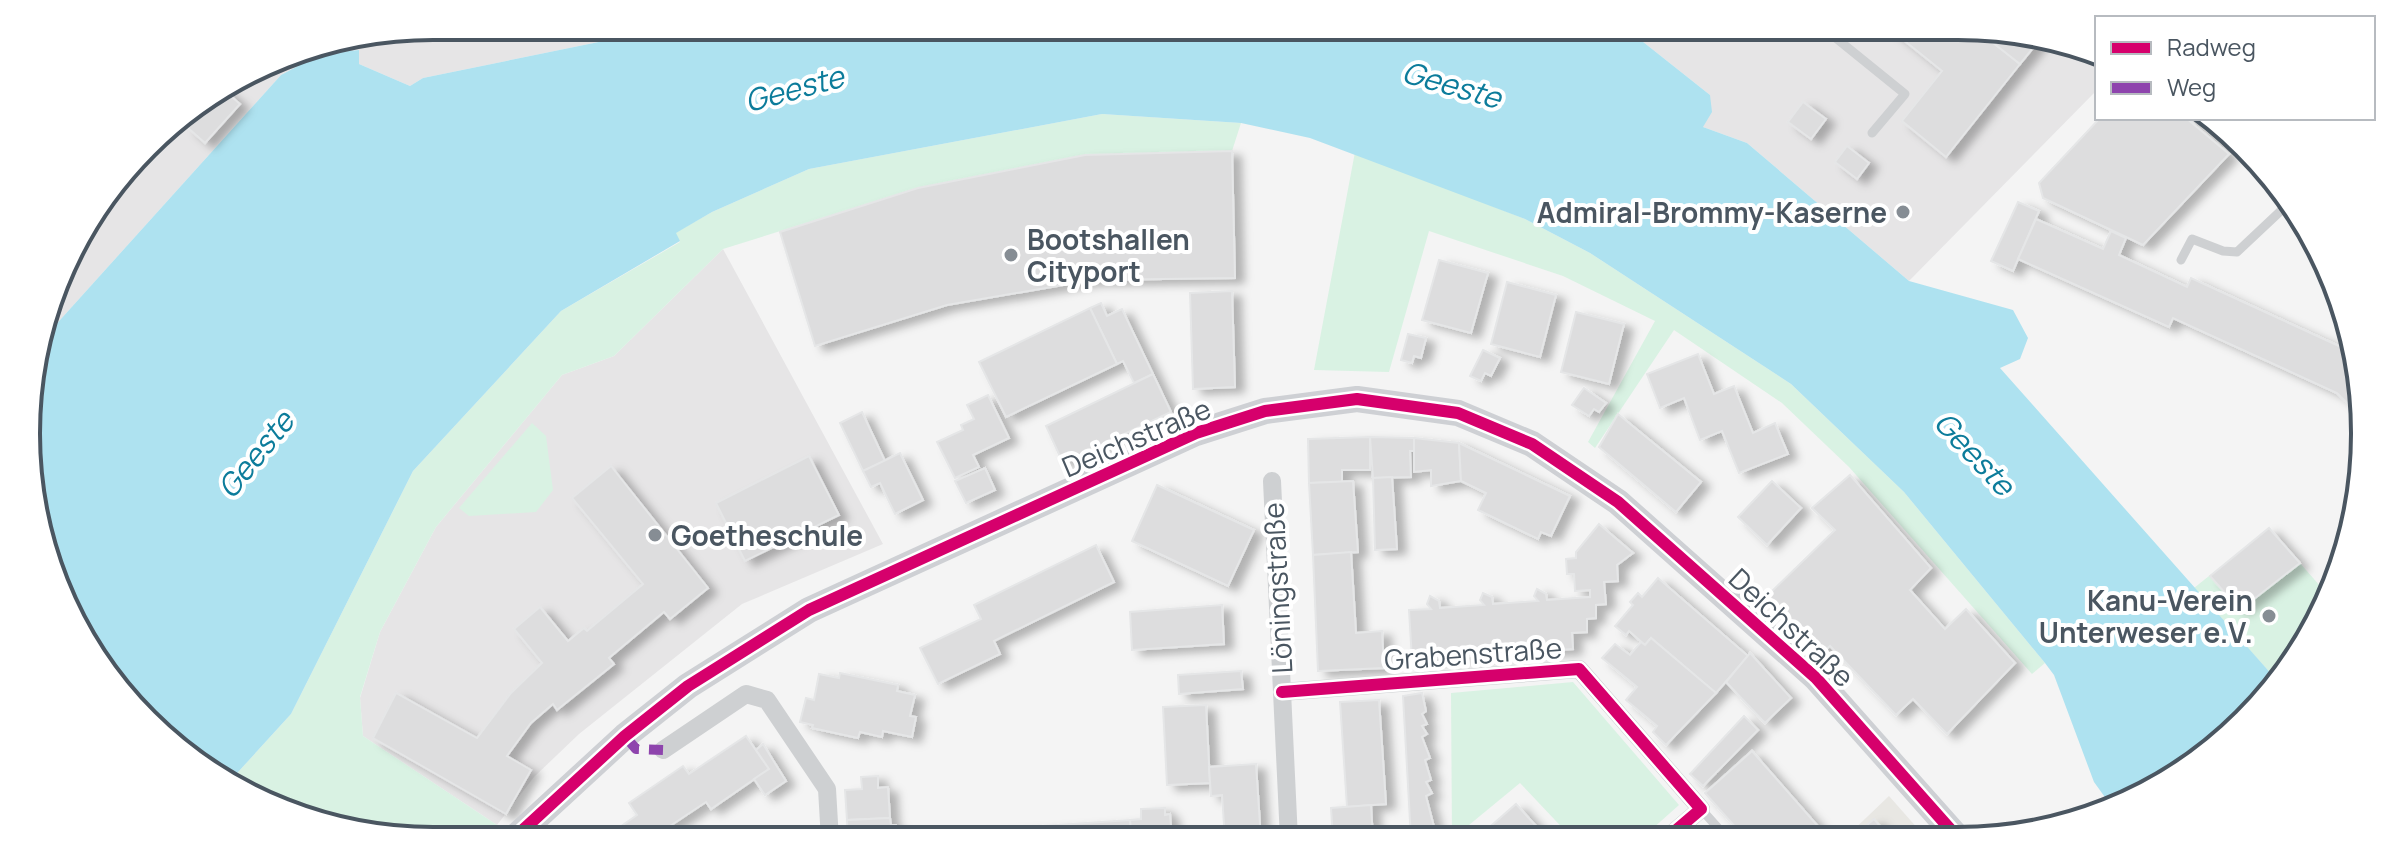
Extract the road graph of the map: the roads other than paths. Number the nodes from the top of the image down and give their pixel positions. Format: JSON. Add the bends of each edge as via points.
{"nodes":[{"id":1,"x":1838,"y":40,"type":"edge"},
{"id":2,"x":1872,"y":133,"type":"dead end"},
{"id":3,"x":2282,"y":210,"type":"edge"},
{"id":4,"x":2181,"y":260,"type":"dead end"},
{"id":5,"x":1272,"y":481,"type":"dead end"},
{"id":6,"x":1282,"y":692,"type":"junction"},
{"id":7,"x":663,"y":750,"type":"dead end"},
{"id":8,"x":1701,"y":809,"type":"junction"},
{"id":9,"x":526,"y":827,"type":"edge"},
{"id":10,"x":829,"y":827,"type":"edge"},
{"id":11,"x":1288,"y":827,"type":"edge"},
{"id":12,"x":1680,"y":827,"type":"edge"},
{"id":13,"x":1717,"y":827,"type":"edge"},
{"id":14,"x":1948,"y":827,"type":"edge"}],
"edges":[{"from":1,"to":2,"type":"lane","via":[[1905,94]]},
{"from":3,"to":4,"type":"lane","via":[[2237,252],[2192,239]]},
{"from":5,"to":6,"type":"street","name":"Löningstraße"},
{"from":6,"to":8,"type":"street","name":"Grabenstraße","via":[[1579,669]]},
{"from":6,"to":11,"type":"street","name":"Löningstraße"},
{"from":7,"to":10,"type":"street","via":[[746,694],[767,700],[827,789]]},
{"from":8,"to":12,"type":"street"},
{"from":8,"to":13,"type":"lane"},
{"from":9,"to":14,"type":"main road","name":"Deichstraße","via":[[678,694],[809,610],[1196,433],[1265,411],[1357,399],[1433,408],[1487,425],[1532,444],[1618,502],[1816,678]]}]}
